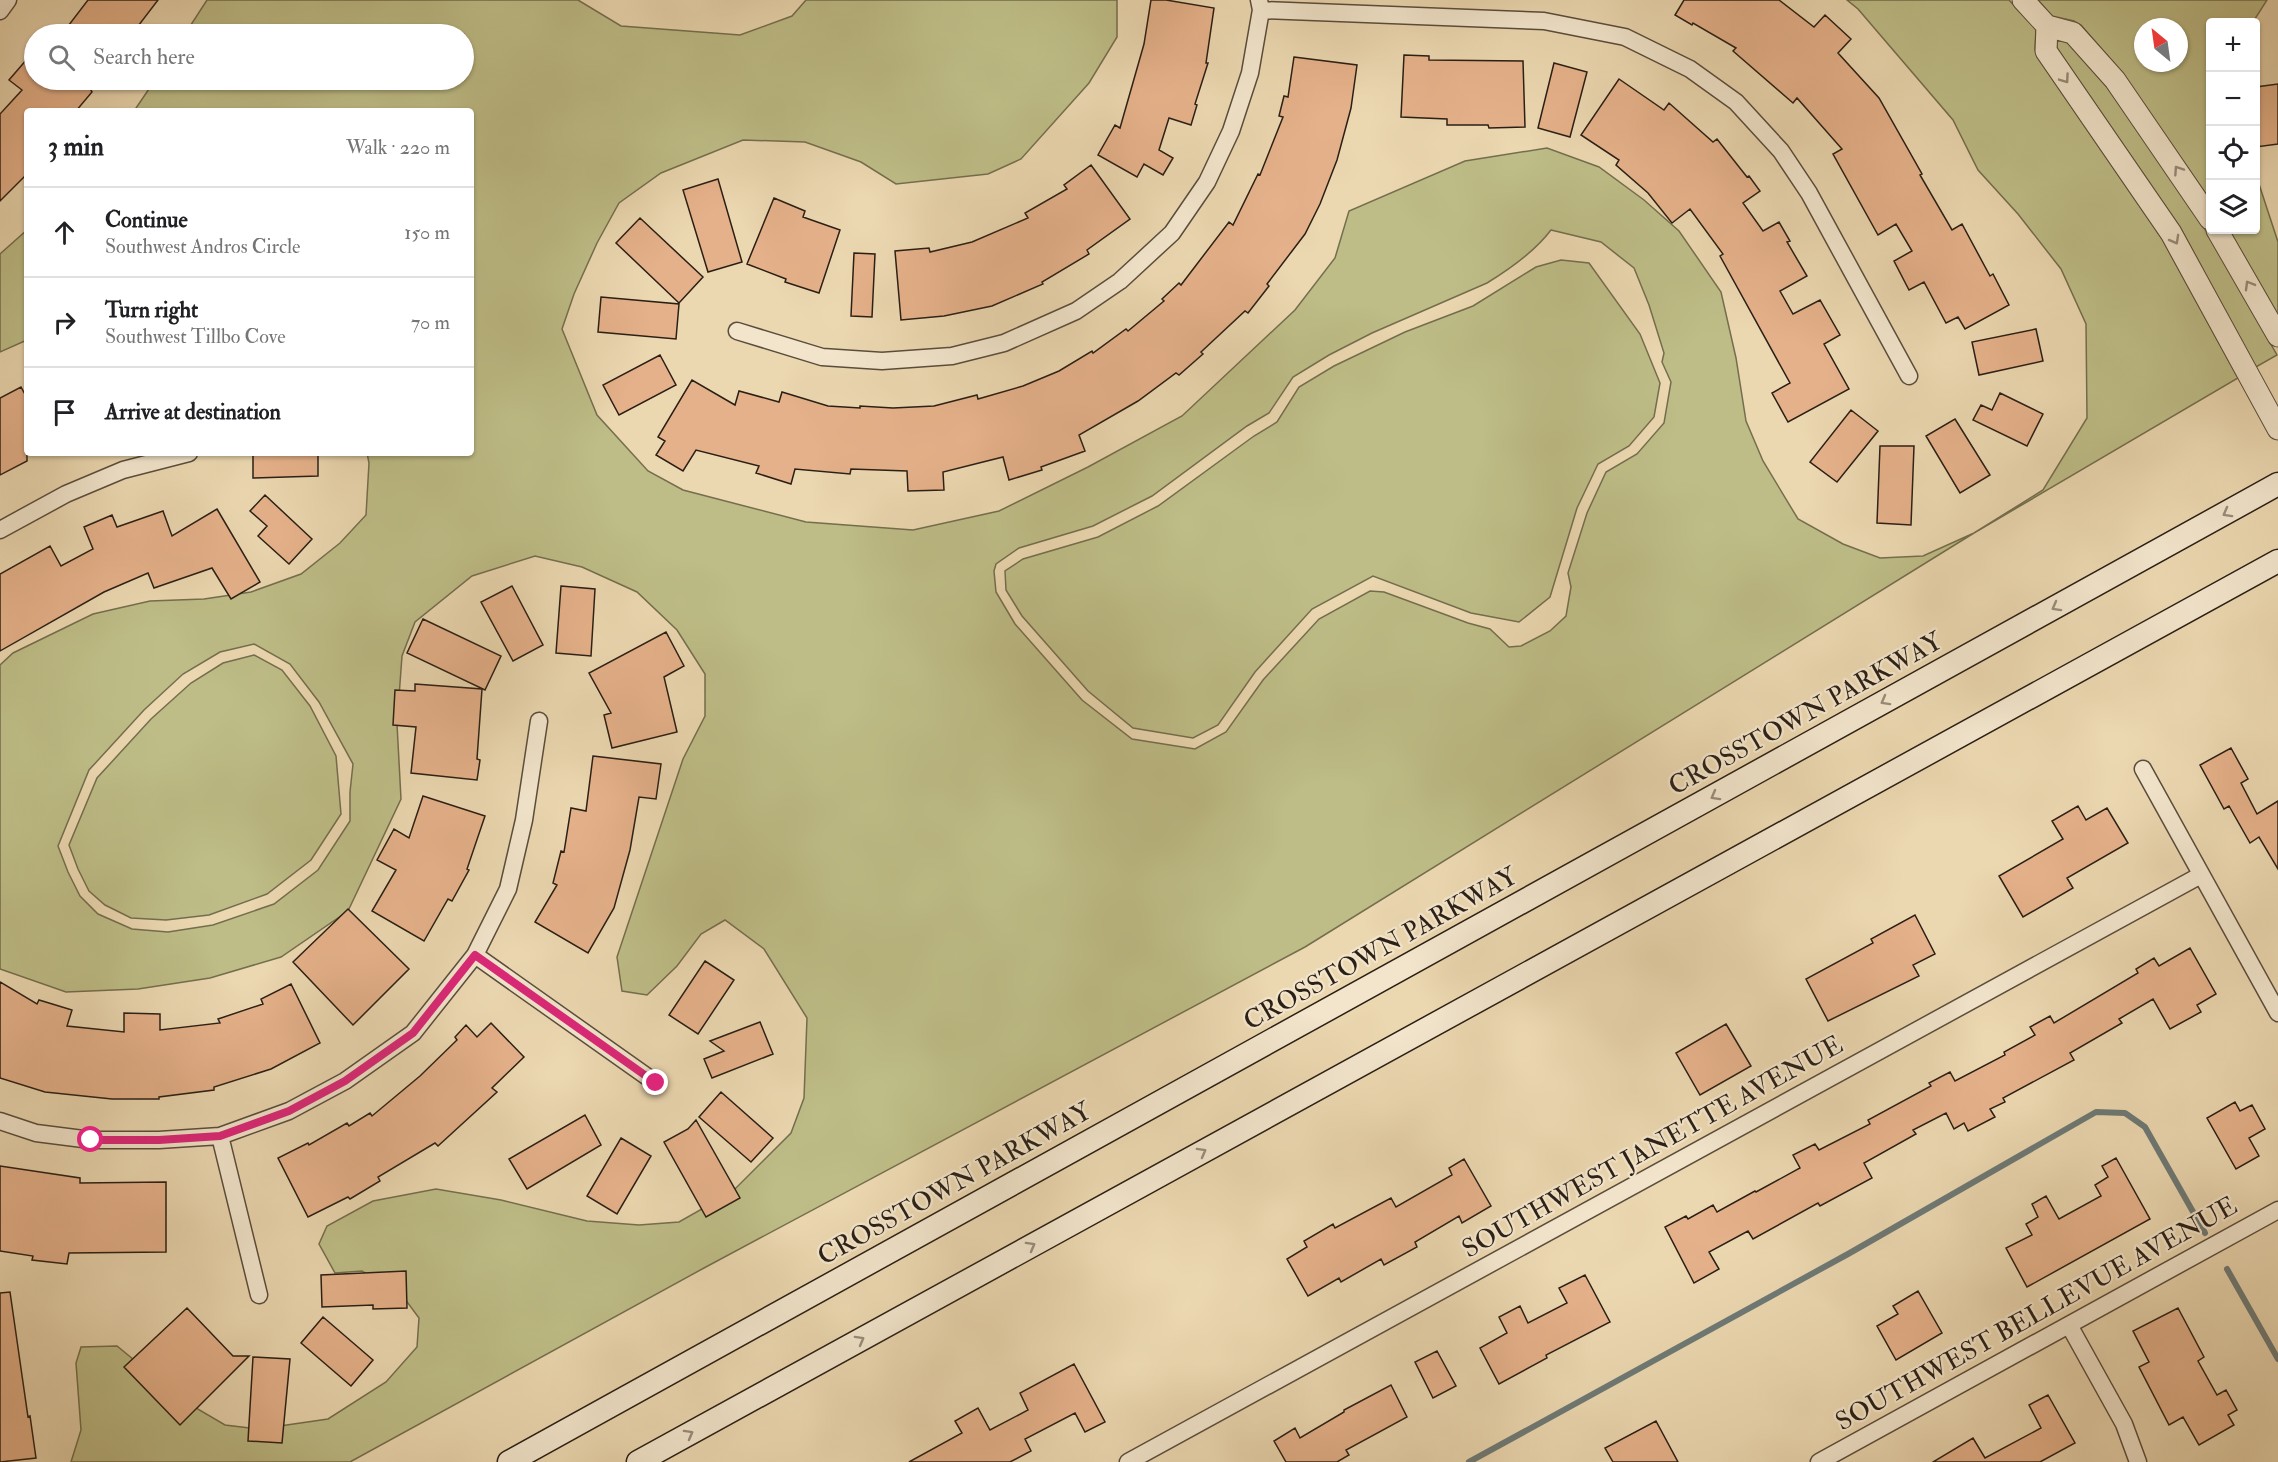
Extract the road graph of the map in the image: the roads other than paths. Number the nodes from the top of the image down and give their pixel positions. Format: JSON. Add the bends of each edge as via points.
{"nodes":[{"id":1,"x":8,"y":0,"type":"edge"},
{"id":2,"x":2023,"y":0,"type":"edge"},
{"id":3,"x":1260,"y":5,"type":"edge"},
{"id":4,"x":0,"y":11,"type":"edge"},
{"id":5,"x":2047,"y":26,"type":"junction"},
{"id":6,"x":2206,"y":212,"type":"edge"},
{"id":7,"x":2219,"y":234,"type":"edge"},
{"id":8,"x":737,"y":331,"type":"dead end"},
{"id":9,"x":2278,"y":336,"type":"edge"},
{"id":10,"x":1909,"y":376,"type":"dead end"},
{"id":11,"x":2278,"y":429,"type":"edge"},
{"id":12,"x":177,"y":456,"type":"edge"},
{"id":13,"x":2278,"y":484,"type":"edge"},
{"id":14,"x":0,"y":530,"type":"edge"},
{"id":15,"x":2278,"y":561,"type":"edge"},
{"id":16,"x":539,"y":720,"type":"dead end"},
{"id":17,"x":2143,"y":769,"type":"dead end"},
{"id":18,"x":2201,"y":875,"type":"junction"},
{"id":19,"x":475,"y":955,"type":"junction"},
{"id":20,"x":2278,"y":1013,"type":"edge"},
{"id":21,"x":656,"y":1083,"type":"dead end"},
{"id":22,"x":0,"y":1121,"type":"edge"},
{"id":23,"x":220,"y":1136,"type":"junction"},
{"id":24,"x":2278,"y":1210,"type":"edge"},
{"id":25,"x":259,"y":1295,"type":"dead end"},
{"id":26,"x":2069,"y":1325,"type":"junction"},
{"id":27,"x":509,"y":1462,"type":"edge"},
{"id":28,"x":638,"y":1462,"type":"edge"},
{"id":29,"x":1128,"y":1462,"type":"edge"},
{"id":30,"x":1819,"y":1462,"type":"edge"},
{"id":31,"x":2138,"y":1462,"type":"edge"}],
"edges":[{"from":1,"to":4,"type":"street"},
{"from":2,"to":5,"type":"street"},
{"from":3,"to":8,"type":"street","via":[[1250,73],[1231,131],[1207,182],[1172,233],[1120,281],[1076,311],[1004,343],[952,356],[882,361],[822,357]]},
{"from":3,"to":10,"type":"street","via":[[1544,21],[1625,37],[1690,69],[1736,102],[1781,150],[1809,192]]},
{"from":6,"to":5,"type":"street","one_way":true,"via":[[2115,80],[2073,33]]},
{"from":5,"to":11,"type":"street","one_way":true,"via":[[2046,51],[2171,233]]},
{"from":9,"to":7,"type":"street","one_way":true},
{"from":12,"to":14,"type":"street","via":[[123,470],[66,494]]},
{"from":13,"to":27,"type":"main road","name":"CROSSTOWN PARKWAY","one_way":true},
{"from":28,"to":15,"type":"main road","one_way":true},
{"from":16,"to":19,"type":"street","via":[[524,820],[508,889]]},
{"from":17,"to":18,"type":"street"},
{"from":18,"to":20,"type":"street"},
{"from":18,"to":29,"type":"street","name":"SOUTHWEST JANETTE AVENUE"},
{"from":19,"to":21,"type":"street"},
{"from":19,"to":23,"type":"street","via":[[413,1033],[345,1081],[289,1111]]},
{"from":22,"to":23,"type":"street","via":[[36,1133],[91,1140]]},
{"from":23,"to":25,"type":"street"},
{"from":24,"to":26,"type":"street","name":"SOUTHWEST BELLEVUE AVENUE"},
{"from":26,"to":30,"type":"street","name":"SOUTHWEST BELLEVUE AVENUE"},
{"from":26,"to":31,"type":"street","via":[[2124,1424]]}]}
